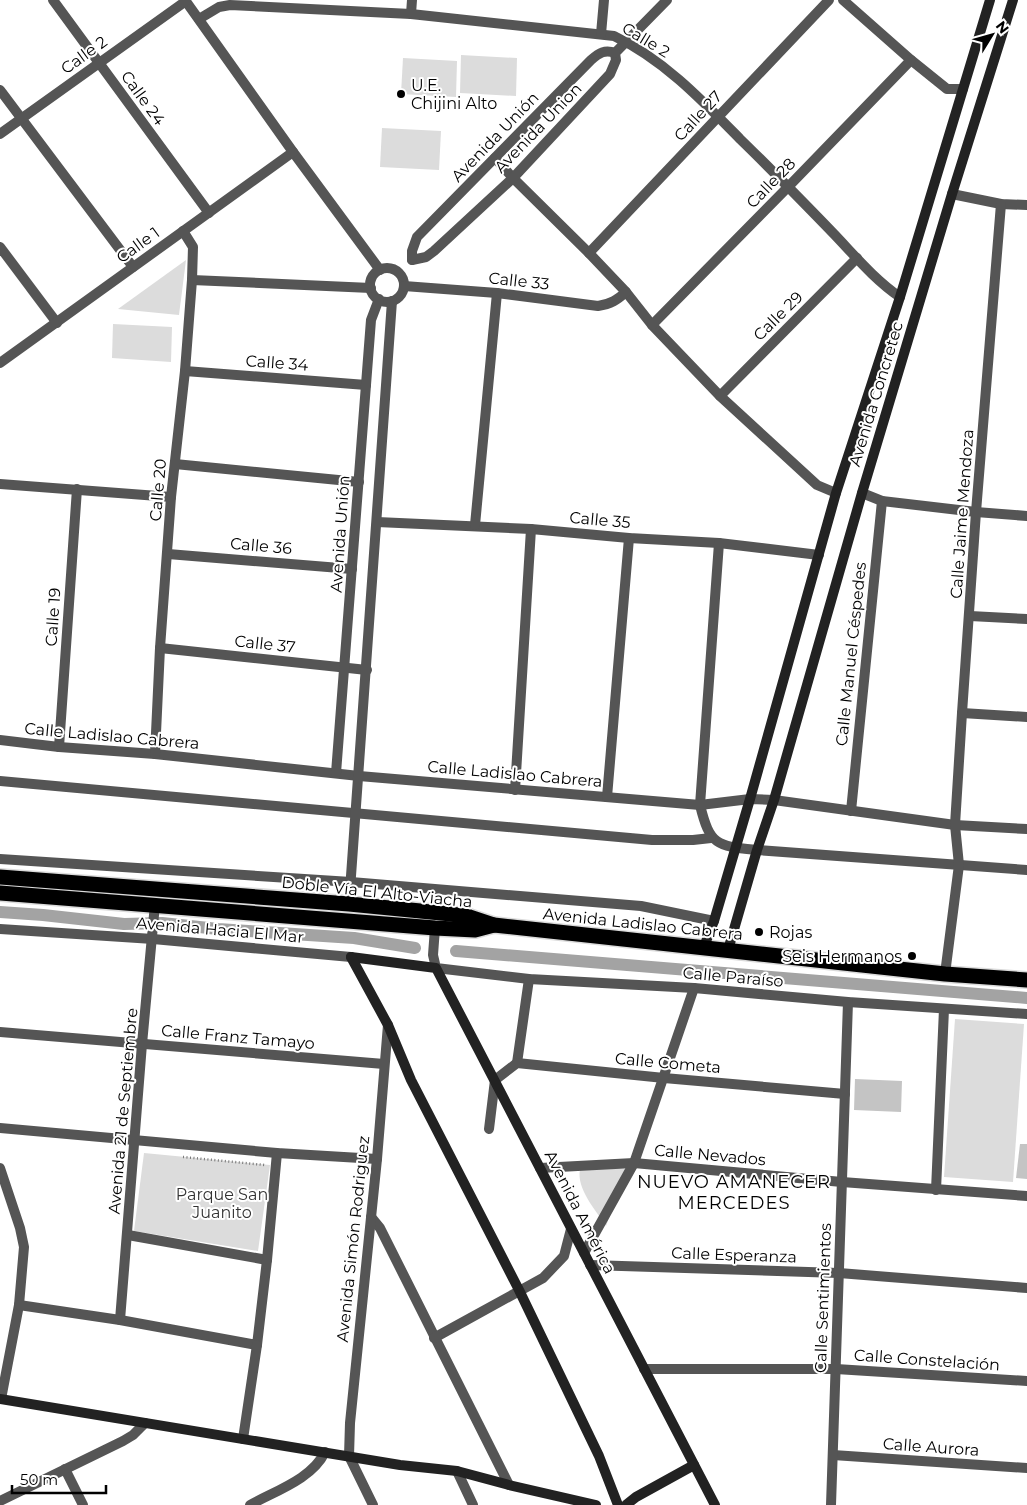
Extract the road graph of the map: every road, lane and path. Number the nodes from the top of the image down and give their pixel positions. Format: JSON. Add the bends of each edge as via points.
{"nodes":[{"id":1,"x":53,"y":0,"type":"edge"},
{"id":2,"x":412,"y":0,"type":"edge"},
{"id":3,"x":604,"y":0,"type":"edge"},
{"id":4,"x":667,"y":0,"type":"edge"},
{"id":5,"x":830,"y":0,"type":"edge"},
{"id":6,"x":843,"y":0,"type":"edge"},
{"id":7,"x":990,"y":0,"type":"edge"},
{"id":8,"x":1014,"y":0,"type":"edge"},
{"id":9,"x":185,"y":1,"type":"edge"},
{"id":10,"x":219,"y":4,"type":"edge"},
{"id":11,"x":411,"y":14,"type":"junction"},
{"id":12,"x":199,"y":19,"type":"junction"},
{"id":13,"x":601,"y":34,"type":"junction"},
{"id":14,"x":626,"y":42,"type":"junction"},
{"id":15,"x":615,"y":53,"type":"junction"},
{"id":16,"x":911,"y":60,"type":"junction"},
{"id":17,"x":99,"y":63,"type":"junction"},
{"id":18,"x":963,"y":89,"type":"junction"},
{"id":19,"x":0,"y":90,"type":"edge"},
{"id":20,"x":718,"y":116,"type":"junction"},
{"id":21,"x":21,"y":120,"type":"junction"},
{"id":22,"x":0,"y":134,"type":"edge"},
{"id":23,"x":293,"y":152,"type":"junction"},
{"id":24,"x":496,"y":158,"type":"junction"},
{"id":25,"x":513,"y":178,"type":"junction"},
{"id":26,"x":788,"y":187,"type":"junction"},
{"id":27,"x":952,"y":194,"type":"junction"},
{"id":28,"x":1000,"y":204,"type":"junction"},
{"id":29,"x":1027,"y":205,"type":"edge"},
{"id":30,"x":209,"y":213,"type":"junction"},
{"id":31,"x":184,"y":231,"type":"junction"},
{"id":32,"x":0,"y":247,"type":"edge"},
{"id":33,"x":589,"y":254,"type":"junction"},
{"id":34,"x":857,"y":258,"type":"junction"},
{"id":35,"x":412,"y":260,"type":"junction"},
{"id":36,"x":133,"y":266,"type":"junction"},
{"id":37,"x":380,"y":270,"type":"junction"},
{"id":38,"x":399,"y":273,"type":"junction"},
{"id":39,"x":192,"y":280,"type":"junction"},
{"id":40,"x":404,"y":286,"type":"junction"},
{"id":41,"x":371,"y":288,"type":"junction"},
{"id":42,"x":626,"y":292,"type":"junction"},
{"id":43,"x":497,"y":294,"type":"junction"},
{"id":44,"x":900,"y":297,"type":"junction"},
{"id":45,"x":379,"y":299,"type":"junction"},
{"id":46,"x":392,"y":301,"type":"junction"},
{"id":47,"x":57,"y":323,"type":"junction"},
{"id":48,"x":652,"y":325,"type":"junction"},
{"id":49,"x":0,"y":363,"type":"edge"},
{"id":50,"x":185,"y":371,"type":"junction"},
{"id":51,"x":366,"y":384,"type":"junction"},
{"id":52,"x":720,"y":396,"type":"junction"},
{"id":53,"x":175,"y":464,"type":"junction"},
{"id":54,"x":359,"y":482,"type":"junction"},
{"id":55,"x":0,"y":484,"type":"edge"},
{"id":56,"x":77,"y":489,"type":"junction"},
{"id":57,"x":836,"y":493,"type":"junction"},
{"id":58,"x":862,"y":493,"type":"junction"},
{"id":59,"x":171,"y":497,"type":"junction"},
{"id":60,"x":882,"y":501,"type":"junction"},
{"id":61,"x":976,"y":512,"type":"junction"},
{"id":62,"x":1027,"y":516,"type":"edge"},
{"id":63,"x":377,"y":522,"type":"junction"},
{"id":64,"x":475,"y":525,"type":"junction"},
{"id":65,"x":532,"y":529,"type":"junction"},
{"id":66,"x":629,"y":538,"type":"junction"},
{"id":67,"x":719,"y":543,"type":"junction"},
{"id":68,"x":168,"y":554,"type":"junction"},
{"id":69,"x":819,"y":555,"type":"junction"},
{"id":70,"x":352,"y":568,"type":"junction"},
{"id":71,"x":970,"y":616,"type":"junction"},
{"id":72,"x":1027,"y":619,"type":"edge"},
{"id":73,"x":160,"y":648,"type":"junction"},
{"id":74,"x":344,"y":667,"type":"junction"},
{"id":75,"x":367,"y":670,"type":"junction"},
{"id":76,"x":962,"y":713,"type":"junction"},
{"id":77,"x":1027,"y":717,"type":"edge"},
{"id":78,"x":0,"y":740,"type":"edge"},
{"id":79,"x":59,"y":747,"type":"junction"},
{"id":80,"x":155,"y":754,"type":"junction"},
{"id":81,"x":336,"y":773,"type":"junction"},
{"id":82,"x":359,"y":776,"type":"junction"},
{"id":83,"x":0,"y":781,"type":"edge"},
{"id":84,"x":515,"y":790,"type":"junction"},
{"id":85,"x":607,"y":798,"type":"junction"},
{"id":86,"x":750,"y":799,"type":"junction"},
{"id":87,"x":774,"y":800,"type":"junction"},
{"id":88,"x":700,"y":805,"type":"junction"},
{"id":89,"x":851,"y":811,"type":"junction"},
{"id":90,"x":356,"y":813,"type":"junction"},
{"id":91,"x":955,"y":825,"type":"junction"},
{"id":92,"x":1027,"y":829,"type":"edge"},
{"id":93,"x":711,"y":838,"type":"junction"},
{"id":94,"x":735,"y":848,"type":"junction"},
{"id":95,"x":757,"y":850,"type":"junction"},
{"id":96,"x":0,"y":859,"type":"edge"},
{"id":97,"x":959,"y":865,"type":"junction"},
{"id":98,"x":1027,"y":870,"type":"edge"},
{"id":99,"x":0,"y":877,"type":"edge"},
{"id":100,"x":351,"y":882,"type":"junction"},
{"id":101,"x":0,"y":893,"type":"edge"},
{"id":102,"x":349,"y":904,"type":"junction"},
{"id":103,"x":155,"y":909,"type":"junction"},
{"id":104,"x":714,"y":921,"type":"junction"},
{"id":105,"x":494,"y":925,"type":"junction"},
{"id":106,"x":0,"y":929,"type":"edge"},
{"id":107,"x":435,"y":934,"type":"junction"},
{"id":108,"x":153,"y":935,"type":"junction"},
{"id":109,"x":703,"y":949,"type":"junction"},
{"id":110,"x":728,"y":950,"type":"junction"},
{"id":111,"x":351,"y":956,"type":"junction"},
{"id":112,"x":436,"y":968,"type":"junction"},
{"id":113,"x":946,"y":974,"type":"junction"},
{"id":114,"x":529,"y":979,"type":"junction"},
{"id":115,"x":1027,"y":980,"type":"edge"},
{"id":116,"x":694,"y":988,"type":"junction"},
{"id":117,"x":848,"y":1002,"type":"junction"},
{"id":118,"x":944,"y":1009,"type":"junction"},
{"id":119,"x":1027,"y":1014,"type":"edge"},
{"id":120,"x":388,"y":1025,"type":"junction"},
{"id":121,"x":0,"y":1032,"type":"edge"},
{"id":122,"x":142,"y":1044,"type":"junction"},
{"id":123,"x":517,"y":1063,"type":"junction"},
{"id":124,"x":384,"y":1064,"type":"junction"},
{"id":125,"x":664,"y":1078,"type":"junction"},
{"id":126,"x":495,"y":1080,"type":"junction"},
{"id":127,"x":845,"y":1094,"type":"junction"},
{"id":128,"x":0,"y":1128,"type":"edge"},
{"id":129,"x":489,"y":1129,"type":"dead end"},
{"id":130,"x":136,"y":1139,"type":"junction"},
{"id":131,"x":277,"y":1153,"type":"junction"},
{"id":132,"x":183,"y":1157,"type":"dead end"},
{"id":133,"x":377,"y":1159,"type":"junction"},
{"id":134,"x":634,"y":1163,"type":"junction"},
{"id":135,"x":270,"y":1165,"type":"dead end"},
{"id":136,"x":0,"y":1168,"type":"edge"},
{"id":137,"x":540,"y":1168,"type":"junction"},
{"id":138,"x":842,"y":1182,"type":"junction"},
{"id":139,"x":936,"y":1190,"type":"junction"},
{"id":140,"x":1027,"y":1196,"type":"edge"},
{"id":141,"x":371,"y":1217,"type":"junction"},
{"id":142,"x":571,"y":1229,"type":"junction"},
{"id":143,"x":128,"y":1235,"type":"junction"},
{"id":144,"x":584,"y":1253,"type":"junction"},
{"id":145,"x":267,"y":1260,"type":"junction"},
{"id":146,"x":590,"y":1265,"type":"junction"},
{"id":147,"x":838,"y":1273,"type":"junction"},
{"id":148,"x":1027,"y":1288,"type":"edge"},
{"id":149,"x":519,"y":1290,"type":"junction"},
{"id":150,"x":19,"y":1305,"type":"junction"},
{"id":151,"x":120,"y":1320,"type":"junction"},
{"id":152,"x":434,"y":1338,"type":"junction"},
{"id":153,"x":257,"y":1345,"type":"junction"},
{"id":154,"x":644,"y":1369,"type":"junction"},
{"id":155,"x":836,"y":1369,"type":"junction"},
{"id":156,"x":1027,"y":1381,"type":"edge"},
{"id":157,"x":1,"y":1399,"type":"edge"},
{"id":158,"x":145,"y":1423,"type":"junction"},
{"id":159,"x":243,"y":1439,"type":"junction"},
{"id":160,"x":325,"y":1452,"type":"junction"},
{"id":161,"x":833,"y":1455,"type":"junction"},
{"id":162,"x":349,"y":1456,"type":"junction"},
{"id":163,"x":694,"y":1465,"type":"junction"},
{"id":164,"x":1027,"y":1468,"type":"edge"},
{"id":165,"x":65,"y":1469,"type":"junction"},
{"id":166,"x":457,"y":1471,"type":"junction"},
{"id":167,"x":509,"y":1486,"type":"junction"},
{"id":168,"x":0,"y":1501,"type":"edge"},
{"id":169,"x":83,"y":1505,"type":"edge"},
{"id":170,"x":250,"y":1505,"type":"edge"},
{"id":171,"x":373,"y":1505,"type":"edge"},
{"id":172,"x":473,"y":1505,"type":"edge"},
{"id":173,"x":596,"y":1505,"type":"edge"},
{"id":174,"x":618,"y":1505,"type":"edge"},
{"id":175,"x":626,"y":1505,"type":"edge"},
{"id":176,"x":715,"y":1505,"type":"edge"},
{"id":177,"x":831,"y":1505,"type":"edge"}],
"edges":[{"from":1,"to":17,"type":"street","name":"Calle 24"},
{"from":2,"to":11,"type":"street"},
{"from":3,"to":13,"type":"street"},
{"from":4,"to":14,"type":"street","name":"Avenida Union"},
{"from":5,"to":20,"type":"street","name":"Calle 27"},
{"from":6,"to":16,"type":"street"},
{"from":7,"to":18,"type":"street"},
{"from":8,"to":27,"type":"street","name":"Avenida Concretec"},
{"from":9,"to":12,"type":"street"},
{"from":9,"to":17,"type":"street","name":"Calle 2"},
{"from":10,"to":11,"type":"street","name":"Calle 2"},
{"from":10,"to":12,"type":"street","name":"Calle 2"},
{"from":11,"to":13,"type":"street","name":"Calle 2"},
{"from":12,"to":23,"type":"street"},
{"from":13,"to":14,"type":"street","name":"Calle 2"},
{"from":14,"to":15,"type":"street","name":"Avenida Union"},
{"from":14,"to":20,"type":"street","name":"Calle 2","via":[[679,79]]},
{"from":15,"to":24,"type":"street","name":"Avenida Unión","via":[[599,53],[591,60]]},
{"from":15,"to":25,"type":"street","name":"Avenida Union","via":[[616,60],[610,74]]},
{"from":16,"to":18,"type":"street","via":[[947,89]]},
{"from":16,"to":26,"type":"street","name":"Calle 28"},
{"from":17,"to":21,"type":"street","name":"Calle 2"},
{"from":17,"to":30,"type":"street","name":"Calle 24"},
{"from":18,"to":44,"type":"street"},
{"from":19,"to":21,"type":"street"},
{"from":20,"to":26,"type":"street","name":"Calle 2"},
{"from":20,"to":33,"type":"street","name":"Calle 27"},
{"from":21,"to":22,"type":"street","name":"Calle 2"},
{"from":21,"to":36,"type":"street"},
{"from":23,"to":30,"type":"street","name":"Calle 1"},
{"from":23,"to":37,"type":"street"},
{"from":24,"to":25,"type":"street"},
{"from":24,"to":35,"type":"street","name":"Avenida Unión","via":[[417,237]]},
{"from":25,"to":33,"type":"street"},
{"from":25,"to":35,"type":"street","name":"Avenida Union","via":[[426,257]]},
{"from":26,"to":34,"type":"street","name":"Calle 2"},
{"from":26,"to":48,"type":"street","name":"Calle 28"},
{"from":27,"to":28,"type":"street"},
{"from":27,"to":58,"type":"street","name":"Avenida Concretec"},
{"from":28,"to":29,"type":"street"},
{"from":28,"to":61,"type":"street","name":"Calle Jaime Mendoza"},
{"from":30,"to":31,"type":"street","name":"Calle 1"},
{"from":31,"to":36,"type":"street","name":"Calle 1"},
{"from":31,"to":39,"type":"street","name":"Calle 20","via":[[193,247]]},
{"from":32,"to":47,"type":"street"},
{"from":33,"to":42,"type":"street"},
{"from":34,"to":44,"type":"street","name":"Calle 2"},
{"from":34,"to":52,"type":"street","name":"Calle 29"},
{"from":35,"to":38,"type":"street"},
{"from":36,"to":47,"type":"street","name":"Calle 1"},
{"from":37,"to":38,"type":"street","via":[[390,268]]},
{"from":37,"to":41,"type":"street","via":[[372,278]]},
{"from":38,"to":40,"type":"street"},
{"from":39,"to":41,"type":"street"},
{"from":39,"to":50,"type":"street","name":"Calle 20"},
{"from":40,"to":43,"type":"street","name":"Calle 33"},
{"from":40,"to":46,"type":"street","via":[[401,295]]},
{"from":41,"to":45,"type":"street"},
{"from":42,"to":43,"type":"street","name":"Calle 33","via":[[608,305],[598,306]]},
{"from":42,"to":48,"type":"street"},
{"from":43,"to":64,"type":"street"},
{"from":44,"to":57,"type":"street"},
{"from":45,"to":46,"type":"street"},
{"from":45,"to":51,"type":"street","name":"Avenida Unión","via":[[372,320]]},
{"from":46,"to":63,"type":"street"},
{"from":47,"to":49,"type":"street","name":"Calle 1"},
{"from":48,"to":52,"type":"street"},
{"from":50,"to":51,"type":"street","name":"Calle 34"},
{"from":50,"to":53,"type":"street","name":"Calle 20"},
{"from":51,"to":54,"type":"street","name":"Avenida Unión"},
{"from":52,"to":57,"type":"street","via":[[817,485]]},
{"from":53,"to":54,"type":"street"},
{"from":53,"to":59,"type":"street","name":"Calle 20"},
{"from":54,"to":70,"type":"street","name":"Avenida Unión"},
{"from":55,"to":56,"type":"street"},
{"from":56,"to":59,"type":"street"},
{"from":56,"to":79,"type":"street","name":"Calle 19"},
{"from":57,"to":69,"type":"street"},
{"from":58,"to":60,"type":"street"},
{"from":58,"to":87,"type":"street","name":"Avenida Concretec"},
{"from":59,"to":68,"type":"street","name":"Calle 20"},
{"from":60,"to":61,"type":"street"},
{"from":60,"to":89,"type":"street","name":"Calle Manuel Céspedes"},
{"from":61,"to":62,"type":"street"},
{"from":61,"to":71,"type":"street","name":"Calle Jaime Mendoza"},
{"from":63,"to":64,"type":"street","name":"Calle 35"},
{"from":63,"to":75,"type":"street"},
{"from":64,"to":65,"type":"street","name":"Calle 35"},
{"from":65,"to":66,"type":"street","name":"Calle 35"},
{"from":65,"to":84,"type":"street"},
{"from":66,"to":67,"type":"street","name":"Calle 35"},
{"from":66,"to":85,"type":"street"},
{"from":67,"to":69,"type":"street","name":"Calle 35"},
{"from":67,"to":88,"type":"street"},
{"from":68,"to":70,"type":"street","name":"Calle 36"},
{"from":68,"to":73,"type":"street","name":"Calle 20"},
{"from":69,"to":86,"type":"street"},
{"from":70,"to":74,"type":"street","name":"Avenida Unión"},
{"from":71,"to":72,"type":"street"},
{"from":71,"to":76,"type":"street","name":"Calle Jaime Mendoza"},
{"from":73,"to":74,"type":"street","name":"Calle 37"},
{"from":73,"to":80,"type":"street","name":"Calle 20"},
{"from":74,"to":75,"type":"street","name":"Calle 37"},
{"from":74,"to":81,"type":"street","name":"Avenida Unión"},
{"from":75,"to":82,"type":"street"},
{"from":76,"to":77,"type":"street"},
{"from":76,"to":91,"type":"street","name":"Calle Jaime Mendoza"},
{"from":78,"to":79,"type":"street","name":"Calle Ladislao Cabrera"},
{"from":79,"to":80,"type":"street","name":"Calle Ladislao Cabrera"},
{"from":80,"to":81,"type":"street","name":"Calle Ladislao Cabrera"},
{"from":81,"to":82,"type":"street","name":"Calle Ladislao Cabrera"},
{"from":82,"to":84,"type":"street","name":"Calle Ladislao Cabrera"},
{"from":82,"to":90,"type":"street"},
{"from":83,"to":90,"type":"street"},
{"from":84,"to":85,"type":"street","name":"Calle Ladislao Cabrera"},
{"from":85,"to":88,"type":"street","name":"Calle Ladislao Cabrera"},
{"from":86,"to":87,"type":"street","name":"Calle Ladislao Cabrera"},
{"from":86,"to":88,"type":"street","name":"Calle Ladislao Cabrera"},
{"from":86,"to":94,"type":"street"},
{"from":87,"to":89,"type":"street","name":"Calle Ladislao Cabrera"},
{"from":87,"to":95,"type":"street","name":"Avenida Concretec"},
{"from":88,"to":93,"type":"street"},
{"from":89,"to":91,"type":"street","name":"Calle Ladislao Cabrera"},
{"from":90,"to":93,"type":"street","via":[[652,840]]},
{"from":90,"to":100,"type":"street"},
{"from":91,"to":92,"type":"street","name":"Calle Ladislao Cabrera"},
{"from":91,"to":97,"type":"street","name":"Calle Jaime Mendoza"},
{"from":93,"to":94,"type":"street"},
{"from":94,"to":95,"type":"street"},
{"from":94,"to":104,"type":"street"},
{"from":95,"to":97,"type":"street"},
{"from":95,"to":110,"type":"street","name":"Avenida Concretec"},
{"from":96,"to":100,"type":"street"},
{"from":97,"to":98,"type":"street"},
{"from":97,"to":113,"type":"street","name":"Calle Jaime Mendoza"},
{"from":99,"to":102,"type":"highway","name":"Doble Vía El Alto-Viacha"},
{"from":100,"to":102,"type":"street"},
{"from":100,"to":104,"type":"street","via":[[641,906]]},
{"from":101,"to":103,"type":"highway","name":"Doble Vía El Alto-Viacha"},
{"from":102,"to":105,"type":"highway","name":"Doble Vía El Alto-Viacha","via":[[470,917]]},
{"from":103,"to":107,"type":"highway","name":"Doble Vía El Alto-Viacha"},
{"from":103,"to":108,"type":"street","name":"Avenida 21 de Septiembre"},
{"from":104,"to":109,"type":"street"},
{"from":105,"to":107,"type":"highway","name":"Doble Vía El Alto-Viacha"},
{"from":105,"to":109,"type":"highway","name":"Avenida Ladislao Cabrera"},
{"from":106,"to":108,"type":"street","name":"Avenida Hacia El Mar"},
{"from":107,"to":112,"type":"street","name":"Avenida América","via":[[433,955]]},
{"from":108,"to":111,"type":"street","name":"Avenida Hacia El Mar"},
{"from":108,"to":122,"type":"street","name":"Avenida 21 de Septiembre"},
{"from":109,"to":110,"type":"highway","name":"Avenida Ladislao Cabrera"},
{"from":110,"to":113,"type":"highway","name":"Avenida Ladislao Cabrera"},
{"from":111,"to":112,"type":"street","name":"Avenida Hacia El Mar"},
{"from":111,"to":120,"type":"street"},
{"from":112,"to":114,"type":"street","name":"Calle Paraíso"},
{"from":112,"to":126,"type":"street","name":"Avenida América"},
{"from":113,"to":115,"type":"highway","name":"Avenida Ladislao Cabrera"},
{"from":114,"to":116,"type":"street","name":"Calle Paraíso"},
{"from":114,"to":123,"type":"street"},
{"from":116,"to":117,"type":"street","name":"Calle Paraíso"},
{"from":116,"to":125,"type":"street"},
{"from":117,"to":118,"type":"street","name":"Calle Paraíso"},
{"from":117,"to":127,"type":"street","name":"Calle Sentimientos"},
{"from":118,"to":119,"type":"street","name":"Calle Paraíso"},
{"from":118,"to":139,"type":"street"},
{"from":120,"to":124,"type":"street","name":"Avenida Simón Rodriguez"},
{"from":120,"to":149,"type":"street","via":[[411,1080]]},
{"from":121,"to":122,"type":"street","name":"Calle Franz Tamayo"},
{"from":122,"to":124,"type":"street","name":"Calle Franz Tamayo"},
{"from":122,"to":130,"type":"street","name":"Avenida 21 de Septiembre"},
{"from":123,"to":125,"type":"street","name":"Calle Cometa"},
{"from":123,"to":126,"type":"street"},
{"from":124,"to":133,"type":"street","name":"Avenida Simón Rodriguez"},
{"from":125,"to":127,"type":"street","name":"Calle Cometa"},
{"from":125,"to":134,"type":"street"},
{"from":126,"to":129,"type":"street"},
{"from":126,"to":137,"type":"street","name":"Avenida América"},
{"from":127,"to":138,"type":"street","name":"Calle Sentimientos"},
{"from":128,"to":130,"type":"street"},
{"from":130,"to":131,"type":"street"},
{"from":130,"to":143,"type":"street","name":"Avenida 21 de Septiembre"},
{"from":131,"to":133,"type":"street"},
{"from":131,"to":145,"type":"street"},
{"from":132,"to":135,"type":"path"},
{"from":133,"to":141,"type":"street","name":"Avenida Simón Rodriguez"},
{"from":134,"to":137,"type":"street","name":"Calle Nevados"},
{"from":134,"to":138,"type":"street","name":"Calle Nevados"},
{"from":134,"to":144,"type":"street"},
{"from":136,"to":150,"type":"street","via":[[24,1247]]},
{"from":137,"to":142,"type":"street","name":"Avenida América"},
{"from":138,"to":139,"type":"street","name":"Calle Nevados"},
{"from":138,"to":147,"type":"street","name":"Calle Sentimientos"},
{"from":139,"to":140,"type":"street","name":"Calle Nevados"},
{"from":141,"to":152,"type":"street","via":[[380,1228]]},
{"from":141,"to":162,"type":"street","name":"Avenida Simón Rodriguez"},
{"from":142,"to":144,"type":"street","name":"Avenida América"},
{"from":142,"to":149,"type":"street","via":[[564,1256],[542,1278]]},
{"from":143,"to":145,"type":"street"},
{"from":143,"to":151,"type":"street","name":"Avenida 21 de Septiembre"},
{"from":144,"to":146,"type":"street","name":"Avenida América"},
{"from":145,"to":153,"type":"street"},
{"from":146,"to":147,"type":"street","name":"Calle Esperanza"},
{"from":146,"to":154,"type":"street","name":"Avenida América"},
{"from":147,"to":148,"type":"street","name":"Calle Esperanza"},
{"from":147,"to":155,"type":"street","name":"Calle Sentimientos"},
{"from":149,"to":152,"type":"street"},
{"from":149,"to":174,"type":"street","via":[[599,1456]]},
{"from":150,"to":151,"type":"street"},
{"from":150,"to":157,"type":"street"},
{"from":151,"to":153,"type":"street"},
{"from":152,"to":167,"type":"street"},
{"from":153,"to":159,"type":"street"},
{"from":154,"to":155,"type":"street","name":"Calle Constelación"},
{"from":154,"to":163,"type":"street","name":"Avenida América"},
{"from":155,"to":156,"type":"street","name":"Calle Constelación"},
{"from":155,"to":161,"type":"street","name":"Calle Sentimientos"},
{"from":157,"to":158,"type":"street"},
{"from":158,"to":159,"type":"street"},
{"from":158,"to":165,"type":"street","via":[[123,1442]]},
{"from":159,"to":160,"type":"street"},
{"from":160,"to":162,"type":"street"},
{"from":160,"to":170,"type":"street","via":[[309,1473]]},
{"from":161,"to":164,"type":"street","name":"Calle Aurora"},
{"from":161,"to":177,"type":"street","name":"Calle Sentimientos"},
{"from":162,"to":166,"type":"street"},
{"from":162,"to":171,"type":"street"},
{"from":163,"to":175,"type":"street"},
{"from":163,"to":176,"type":"street","name":"Avenida América"},
{"from":165,"to":168,"type":"street"},
{"from":165,"to":169,"type":"street"},
{"from":166,"to":167,"type":"street"},
{"from":166,"to":172,"type":"street"},
{"from":167,"to":173,"type":"street"}]}
